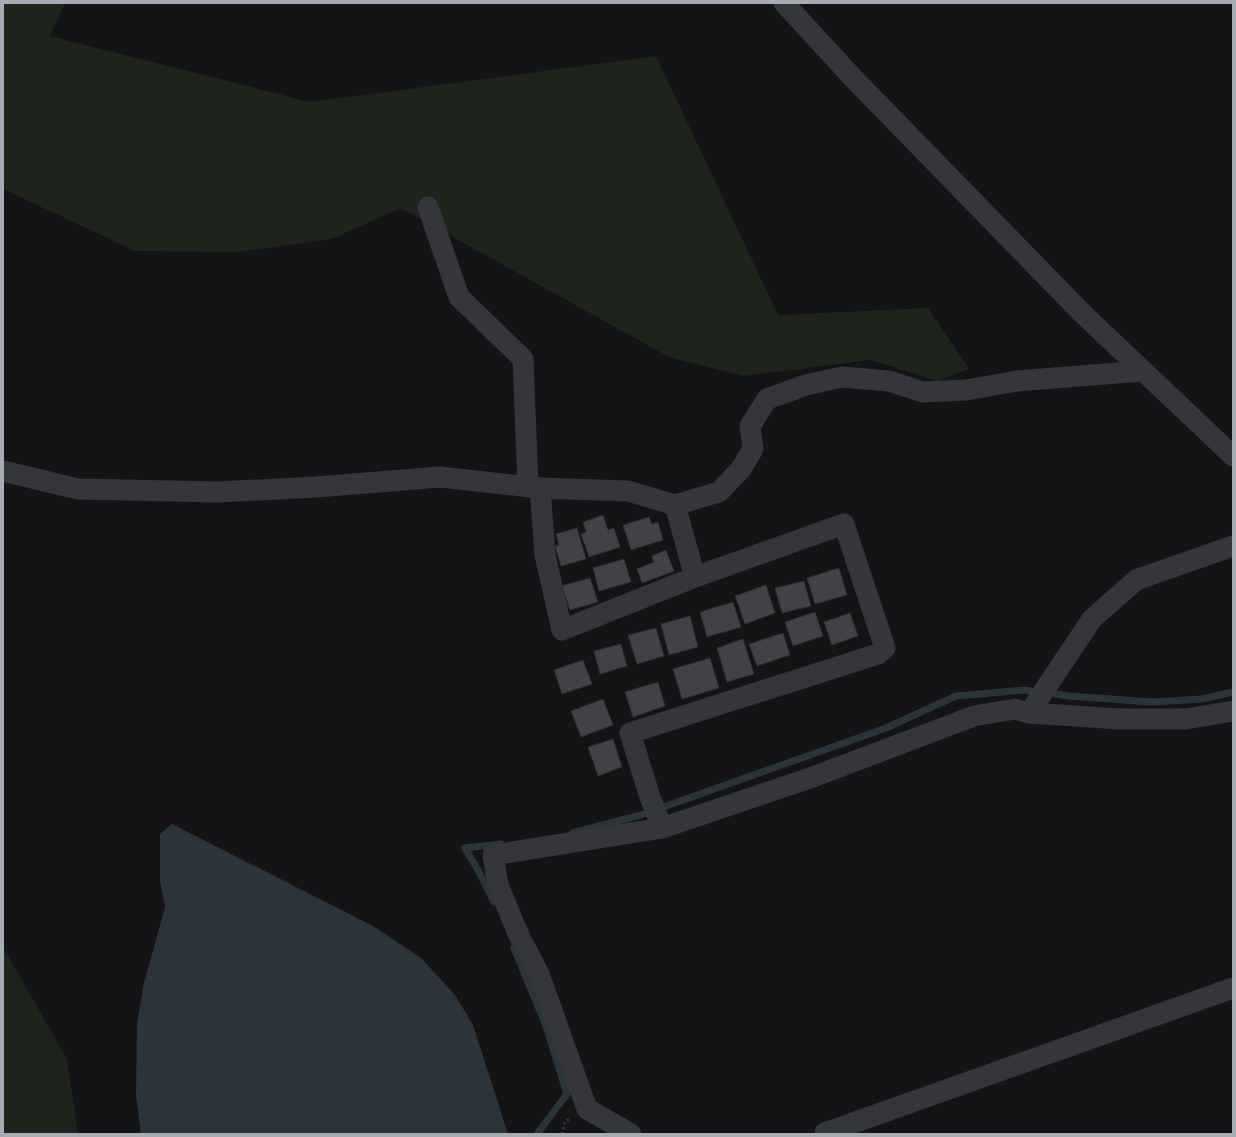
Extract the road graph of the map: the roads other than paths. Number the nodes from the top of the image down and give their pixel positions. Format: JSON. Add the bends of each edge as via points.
{"nodes":[{"id":1,"x":784,"y":3,"type":"edge"},
{"id":2,"x":428,"y":207,"type":"dead end"},
{"id":3,"x":1142,"y":372,"type":"junction"},
{"id":4,"x":1233,"y":456,"type":"edge"},
{"id":5,"x":3,"y":471,"type":"edge"},
{"id":6,"x":534,"y":487,"type":"junction"},
{"id":7,"x":676,"y":505,"type":"junction"},
{"id":8,"x":1233,"y":546,"type":"edge"},
{"id":9,"x":695,"y":577,"type":"junction"},
{"id":10,"x":1031,"y":710,"type":"junction"},
{"id":11,"x":1233,"y":711,"type":"edge"},
{"id":12,"x":661,"y":825,"type":"junction"},
{"id":13,"x":1233,"y":988,"type":"edge"},
{"id":14,"x":631,"y":1134,"type":"edge"},
{"id":15,"x":825,"y":1134,"type":"edge"}],
"edges":[{"from":1,"to":3,"type":"street","via":[[855,80]]},
{"from":2,"to":6,"type":"street","via":[[459,297],[523,359]]},
{"from":3,"to":4,"type":"street"},
{"from":3,"to":7,"type":"street","via":[[1017,381],[966,390],[923,392],[889,381],[842,377],[806,385],[767,400],[750,426],[752,449],[741,469],[719,492]]},
{"from":5,"to":6,"type":"street","via":[[78,489],[218,492],[440,477]]},
{"from":6,"to":7,"type":"street","via":[[628,491]]},
{"from":6,"to":9,"type":"street","via":[[545,555],[562,630]]},
{"from":7,"to":9,"type":"street"},
{"from":8,"to":10,"type":"street","via":[[1136,580],[1092,619]]},
{"from":9,"to":12,"type":"street","via":[[844,524],[885,648],[878,654],[630,733]]},
{"from":10,"to":11,"type":"street","via":[[1120,719],[1186,720]]},
{"from":10,"to":12,"type":"street","via":[[1015,709],[974,716],[813,777]]},
{"from":12,"to":14,"type":"street","via":[[493,855],[498,885],[520,938],[539,974],[587,1109]]},
{"from":13,"to":15,"type":"street"}]}
